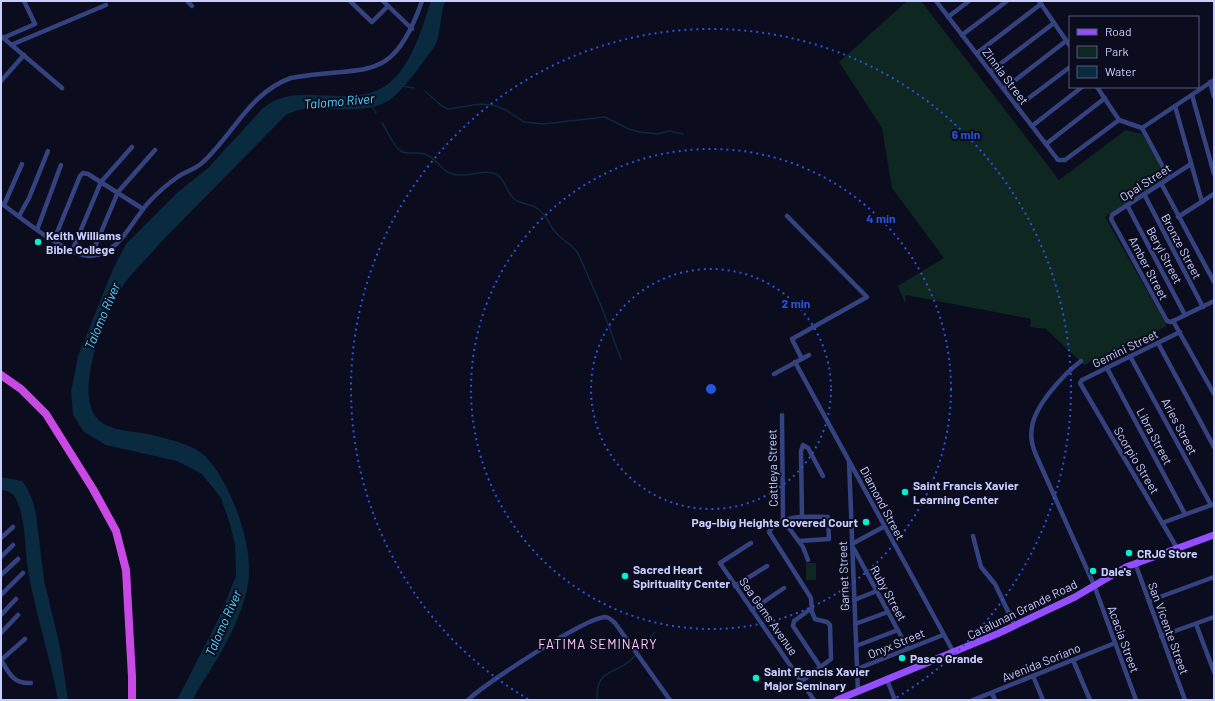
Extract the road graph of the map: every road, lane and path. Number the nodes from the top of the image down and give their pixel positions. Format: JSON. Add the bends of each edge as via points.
{"nodes":[{"id":1,"x":24,"y":1,"type":"edge"},
{"id":2,"x":186,"y":1,"type":"edge"},
{"id":3,"x":350,"y":1,"type":"edge"},
{"id":4,"x":383,"y":1,"type":"edge"},
{"id":5,"x":422,"y":1,"type":"edge"},
{"id":6,"x":936,"y":1,"type":"edge"},
{"id":7,"x":969,"y":1,"type":"edge"},
{"id":8,"x":1007,"y":1,"type":"edge"},
{"id":9,"x":1040,"y":2,"type":"edge"},
{"id":10,"x":106,"y":5,"type":"dead end"},
{"id":11,"x":192,"y":6,"type":"dead end"},
{"id":12,"x":388,"y":6,"type":"junction"},
{"id":13,"x":948,"y":17,"type":"junction"},
{"id":14,"x":1054,"y":23,"type":"junction"},
{"id":15,"x":412,"y":29,"type":"junction"},
{"id":16,"x":962,"y":35,"type":"junction"},
{"id":17,"x":2,"y":37,"type":"edge"},
{"id":18,"x":1066,"y":41,"type":"junction"},
{"id":19,"x":11,"y":45,"type":"junction"},
{"id":20,"x":1069,"y":45,"type":"edge"},
{"id":21,"x":977,"y":53,"type":"junction"},
{"id":22,"x":24,"y":55,"type":"junction"},
{"id":23,"x":1069,"y":68,"type":"edge"},
{"id":24,"x":991,"y":71,"type":"junction"},
{"id":25,"x":1,"y":81,"type":"edge"},
{"id":26,"x":1212,"y":81,"type":"edge"},
{"id":27,"x":62,"y":88,"type":"dead end"},
{"id":28,"x":1081,"y":88,"type":"edge"},
{"id":29,"x":1098,"y":88,"type":"edge"},
{"id":30,"x":1004,"y":89,"type":"junction"},
{"id":31,"x":1192,"y":95,"type":"junction"},
{"id":32,"x":1214,"y":97,"type":"edge"},
{"id":33,"x":1105,"y":98,"type":"junction"},
{"id":34,"x":1017,"y":106,"type":"junction"},
{"id":35,"x":1176,"y":106,"type":"junction"},
{"id":36,"x":1119,"y":120,"type":"junction"},
{"id":37,"x":1032,"y":126,"type":"junction"},
{"id":38,"x":1142,"y":128,"type":"junction"},
{"id":39,"x":1046,"y":144,"type":"junction"},
{"id":40,"x":132,"y":147,"type":"dead end"},
{"id":41,"x":155,"y":150,"type":"dead end"},
{"id":42,"x":48,"y":152,"type":"dead end"},
{"id":43,"x":22,"y":164,"type":"dead end"},
{"id":44,"x":1191,"y":164,"type":"junction"},
{"id":45,"x":62,"y":165,"type":"dead end"},
{"id":46,"x":1214,"y":174,"type":"edge"},
{"id":47,"x":1169,"y":178,"type":"junction"},
{"id":48,"x":101,"y":182,"type":"junction"},
{"id":49,"x":1161,"y":183,"type":"junction"},
{"id":50,"x":118,"y":192,"type":"junction"},
{"id":51,"x":1144,"y":194,"type":"junction"},
{"id":52,"x":1214,"y":194,"type":"edge"},
{"id":53,"x":1202,"y":202,"type":"junction"},
{"id":54,"x":2,"y":204,"type":"edge"},
{"id":55,"x":1127,"y":205,"type":"junction"},
{"id":56,"x":143,"y":209,"type":"junction"},
{"id":57,"x":19,"y":216,"type":"junction"},
{"id":58,"x":787,"y":216,"type":"dead end"},
{"id":59,"x":1111,"y":217,"type":"joint"},
{"id":60,"x":1178,"y":217,"type":"junction"},
{"id":61,"x":37,"y":230,"type":"junction"},
{"id":62,"x":54,"y":240,"type":"junction"},
{"id":63,"x":72,"y":251,"type":"junction"},
{"id":64,"x":91,"y":256,"type":"junction"},
{"id":65,"x":1214,"y":282,"type":"edge"},
{"id":66,"x":1213,"y":303,"type":"edge"},
{"id":67,"x":1203,"y":307,"type":"junction"},
{"id":68,"x":1185,"y":315,"type":"junction"},
{"id":69,"x":1174,"y":321,"type":"junction"},
{"id":70,"x":1180,"y":332,"type":"junction"},
{"id":71,"x":1158,"y":343,"type":"junction"},
{"id":72,"x":809,"y":354,"type":"dead end"},
{"id":73,"x":1130,"y":356,"type":"junction"},
{"id":74,"x":802,"y":359,"type":"junction"},
{"id":75,"x":1081,"y":361,"type":"dead end"},
{"id":76,"x":795,"y":362,"type":"junction"},
{"id":77,"x":1107,"y":368,"type":"junction"},
{"id":78,"x":774,"y":374,"type":"dead end"},
{"id":79,"x":1,"y":375,"type":"edge"},
{"id":80,"x":1080,"y":383,"type":"joint"},
{"id":81,"x":1214,"y":394,"type":"edge"},
{"id":82,"x":782,"y":415,"type":"dead end"},
{"id":83,"x":1214,"y":447,"type":"edge"},
{"id":84,"x":849,"y":460,"type":"junction"},
{"id":85,"x":823,"y":476,"type":"dead end"},
{"id":86,"x":1212,"y":505,"type":"edge"},
{"id":87,"x":1185,"y":514,"type":"junction"},
{"id":88,"x":802,"y":517,"type":"junction"},
{"id":89,"x":783,"y":520,"type":"junction"},
{"id":90,"x":1162,"y":523,"type":"junction"},
{"id":91,"x":885,"y":526,"type":"junction"},
{"id":92,"x":13,"y":527,"type":"dead end"},
{"id":93,"x":1214,"y":535,"type":"edge"},
{"id":94,"x":973,"y":536,"type":"dead end"},
{"id":95,"x":1,"y":538,"type":"edge"},
{"id":96,"x":799,"y":541,"type":"junction"},
{"id":97,"x":751,"y":543,"type":"dead end"},
{"id":98,"x":13,"y":545,"type":"dead end"},
{"id":99,"x":852,"y":545,"type":"junction"},
{"id":100,"x":1177,"y":548,"type":"junction"},
{"id":101,"x":1,"y":557,"type":"edge"},
{"id":102,"x":18,"y":559,"type":"dead end"},
{"id":103,"x":808,"y":560,"type":"dead end"},
{"id":104,"x":1135,"y":563,"type":"junction"},
{"id":105,"x":767,"y":566,"type":"dead end"},
{"id":106,"x":23,"y":573,"type":"dead end"},
{"id":107,"x":1,"y":575,"type":"edge"},
{"id":108,"x":1214,"y":577,"type":"edge"},
{"id":109,"x":1094,"y":585,"type":"junction"},
{"id":110,"x":735,"y":586,"type":"junction"},
{"id":111,"x":784,"y":588,"type":"dead end"},
{"id":112,"x":877,"y":591,"type":"junction"},
{"id":113,"x":1,"y":595,"type":"edge"},
{"id":114,"x":16,"y":599,"type":"dead end"},
{"id":115,"x":854,"y":600,"type":"junction"},
{"id":116,"x":1149,"y":601,"type":"junction"},
{"id":117,"x":812,"y":608,"type":"junction"},
{"id":118,"x":752,"y":610,"type":"junction"},
{"id":119,"x":888,"y":612,"type":"junction"},
{"id":120,"x":1,"y":615,"type":"edge"},
{"id":121,"x":18,"y":615,"type":"dead end"},
{"id":122,"x":1214,"y":617,"type":"edge"},
{"id":123,"x":855,"y":624,"type":"junction"},
{"id":124,"x":1196,"y":624,"type":"junction"},
{"id":125,"x":1015,"y":626,"type":"junction"},
{"id":126,"x":898,"y":630,"type":"junction"},
{"id":127,"x":1,"y":634,"type":"edge"},
{"id":128,"x":943,"y":635,"type":"junction"},
{"id":129,"x":1162,"y":636,"type":"junction"},
{"id":130,"x":25,"y":638,"type":"dead end"},
{"id":131,"x":1115,"y":643,"type":"junction"},
{"id":132,"x":856,"y":646,"type":"junction"},
{"id":133,"x":908,"y":649,"type":"junction"},
{"id":134,"x":954,"y":653,"type":"junction"},
{"id":135,"x":1211,"y":657,"type":"edge"},
{"id":136,"x":1,"y":660,"type":"edge"},
{"id":137,"x":1073,"y":660,"type":"junction"},
{"id":138,"x":821,"y":668,"type":"junction"},
{"id":139,"x":857,"y":669,"type":"junction"},
{"id":140,"x":1214,"y":672,"type":"edge"},
{"id":141,"x":1033,"y":676,"type":"junction"},
{"id":142,"x":887,"y":680,"type":"junction"},
{"id":143,"x":802,"y":681,"type":"junction"},
{"id":144,"x":31,"y":683,"type":"dead end"},
{"id":145,"x":858,"y":692,"type":"junction"},
{"id":146,"x":992,"y":693,"type":"junction"},
{"id":147,"x":132,"y":700,"type":"edge"},
{"id":148,"x":468,"y":700,"type":"edge"},
{"id":149,"x":670,"y":700,"type":"edge"},
{"id":150,"x":814,"y":700,"type":"edge"},
{"id":151,"x":837,"y":700,"type":"edge"},
{"id":152,"x":895,"y":700,"type":"edge"},
{"id":153,"x":974,"y":700,"type":"edge"},
{"id":154,"x":995,"y":700,"type":"edge"},
{"id":155,"x":1043,"y":700,"type":"edge"},
{"id":156,"x":1090,"y":700,"type":"edge"},
{"id":157,"x":1136,"y":700,"type":"edge"},
{"id":158,"x":1185,"y":700,"type":"edge"}],
"edges":[{"from":1,"to":17,"type":"street","via":[[35,24]]},
{"from":2,"to":11,"type":"street"},
{"from":3,"to":12,"type":"street","via":[[372,22]]},
{"from":4,"to":12,"type":"street"},
{"from":5,"to":15,"type":"street"},
{"from":6,"to":13,"type":"street","name":"Zinnia Street"},
{"from":7,"to":13,"type":"street"},
{"from":8,"to":16,"type":"street"},
{"from":9,"to":14,"type":"street"},
{"from":9,"to":21,"type":"street"},
{"from":10,"to":19,"type":"street"},
{"from":12,"to":15,"type":"street"},
{"from":13,"to":16,"type":"street","name":"Zinnia Street"},
{"from":14,"to":18,"type":"street"},
{"from":14,"to":24,"type":"street"},
{"from":15,"to":56,"type":"street","via":[[391,56],[371,69],[299,76],[272,86],[247,110],[204,162],[173,181]]},
{"from":16,"to":21,"type":"street","name":"Zinnia Street"},
{"from":17,"to":19,"type":"street"},
{"from":18,"to":20,"type":"street"},
{"from":18,"to":30,"type":"street"},
{"from":19,"to":22,"type":"street"},
{"from":21,"to":24,"type":"street","name":"Zinnia Street"},
{"from":22,"to":25,"type":"street"},
{"from":22,"to":27,"type":"street"},
{"from":23,"to":34,"type":"street"},
{"from":24,"to":30,"type":"street","name":"Zinnia Street"},
{"from":26,"to":31,"type":"street"},
{"from":26,"to":32,"type":"street"},
{"from":28,"to":37,"type":"street"},
{"from":29,"to":33,"type":"street"},
{"from":30,"to":34,"type":"street","name":"Zinnia Street"},
{"from":31,"to":35,"type":"street"},
{"from":31,"to":46,"type":"street"},
{"from":33,"to":36,"type":"street"},
{"from":33,"to":39,"type":"street"},
{"from":34,"to":37,"type":"street","name":"Zinnia Street"},
{"from":35,"to":38,"type":"street"},
{"from":35,"to":44,"type":"street"},
{"from":36,"to":38,"type":"street"},
{"from":36,"to":39,"type":"street","name":"Zinnia Street","via":[[1061,161]]},
{"from":37,"to":39,"type":"street","name":"Zinnia Street"},
{"from":38,"to":47,"type":"street"},
{"from":40,"to":48,"type":"street"},
{"from":41,"to":50,"type":"street"},
{"from":42,"to":57,"type":"street"},
{"from":43,"to":54,"type":"street"},
{"from":44,"to":47,"type":"street","name":"Opal Street"},
{"from":44,"to":53,"type":"street"},
{"from":45,"to":61,"type":"street"},
{"from":47,"to":49,"type":"street","name":"Opal Street"},
{"from":48,"to":50,"type":"street"},
{"from":48,"to":62,"type":"street","via":[[88,174],[81,174]]},
{"from":48,"to":63,"type":"street"},
{"from":49,"to":51,"type":"street","name":"Opal Street"},
{"from":49,"to":60,"type":"street"},
{"from":50,"to":56,"type":"street"},
{"from":50,"to":64,"type":"street"},
{"from":51,"to":55,"type":"street","name":"Opal Street"},
{"from":51,"to":67,"type":"street","name":"Bronze Street"},
{"from":52,"to":53,"type":"street"},
{"from":53,"to":60,"type":"street"},
{"from":54,"to":57,"type":"street"},
{"from":55,"to":59,"type":"street","name":"Opal Street"},
{"from":55,"to":68,"type":"street","name":"Beryl Street"},
{"from":56,"to":64,"type":"street","via":[[117,244]]},
{"from":57,"to":61,"type":"street"},
{"from":58,"to":74,"type":"street","via":[[867,297],[792,339]]},
{"from":59,"to":69,"type":"street","name":"Amber Street","via":[[1167,322]]},
{"from":60,"to":65,"type":"street"},
{"from":61,"to":62,"type":"street"},
{"from":62,"to":63,"type":"street"},
{"from":63,"to":64,"type":"street"},
{"from":66,"to":67,"type":"street"},
{"from":67,"to":68,"type":"street"},
{"from":68,"to":69,"type":"street"},
{"from":69,"to":70,"type":"street","name":"Amber Street"},
{"from":70,"to":71,"type":"street","name":"Gemini Street"},
{"from":70,"to":81,"type":"street","name":"Amber Street"},
{"from":71,"to":73,"type":"street","name":"Gemini Street"},
{"from":71,"to":83,"type":"street"},
{"from":72,"to":74,"type":"street"},
{"from":73,"to":77,"type":"street","name":"Gemini Street"},
{"from":73,"to":86,"type":"street","name":"Aries Street"},
{"from":74,"to":76,"type":"street"},
{"from":75,"to":109,"type":"street","name":"Acacia Street","via":[[1053,388],[1033,421],[1031,434],[1036,454]]},
{"from":76,"to":78,"type":"street"},
{"from":76,"to":84,"type":"street","name":"Diamond Street"},
{"from":77,"to":80,"type":"street","name":"Gemini Street"},
{"from":77,"to":87,"type":"street","name":"Libra Street"},
{"from":79,"to":147,"type":"highway","via":[[21,389],[46,414],[116,531],[126,576]]},
{"from":80,"to":90,"type":"street","name":"Scorpio Street"},
{"from":82,"to":89,"type":"street","name":"Cattleya Street"},
{"from":84,"to":91,"type":"street","name":"Diamond Street"},
{"from":84,"to":99,"type":"street","name":"Garnet Street"},
{"from":85,"to":88,"type":"street","via":[[808,448],[803,445]]},
{"from":86,"to":87,"type":"street"},
{"from":87,"to":90,"type":"street"},
{"from":88,"to":89,"type":"street"},
{"from":88,"to":96,"type":"street","via":[[828,517],[829,539]]},
{"from":89,"to":96,"type":"street"},
{"from":89,"to":117,"type":"street","via":[[770,530],[770,534],[812,601]]},
{"from":90,"to":100,"type":"street","name":"Scorpio Street"},
{"from":91,"to":99,"type":"street"},
{"from":91,"to":128,"type":"street","name":"Diamond Street"},
{"from":92,"to":95,"type":"street"},
{"from":93,"to":100,"type":"main road","name":"Catalunan Grande Road"},
{"from":94,"to":125,"type":"street","via":[[981,567],[995,584]]},
{"from":96,"to":103,"type":"street"},
{"from":97,"to":110,"type":"street","name":"Sea Gems Avenue","via":[[720,563]]},
{"from":98,"to":101,"type":"street"},
{"from":99,"to":112,"type":"street","name":"Ruby Street"},
{"from":99,"to":115,"type":"street","name":"Garnet Street"},
{"from":100,"to":104,"type":"main road","name":"Catalunan Grande Road"},
{"from":102,"to":107,"type":"street"},
{"from":104,"to":109,"type":"main road","name":"Catalunan Grande Road"},
{"from":104,"to":116,"type":"street","name":"San Vicente Street"},
{"from":105,"to":110,"type":"street"},
{"from":106,"to":113,"type":"street"},
{"from":108,"to":116,"type":"street"},
{"from":109,"to":125,"type":"main road","name":"Catalunan Grande Road"},
{"from":109,"to":131,"type":"street","name":"Acacia Street"},
{"from":110,"to":118,"type":"street","name":"Sea Gems Avenue"},
{"from":111,"to":118,"type":"street"},
{"from":112,"to":115,"type":"street"},
{"from":112,"to":119,"type":"street","name":"Ruby Street"},
{"from":114,"to":120,"type":"street"},
{"from":115,"to":123,"type":"street","name":"Garnet Street"},
{"from":116,"to":129,"type":"street","name":"San Vicente Street"},
{"from":117,"to":138,"type":"street","via":[[815,619],[830,625],[832,656]]},
{"from":117,"to":138,"type":"street","via":[[794,621],[793,626]]},
{"from":118,"to":143,"type":"street","name":"Sea Gems Avenue"},
{"from":119,"to":123,"type":"street"},
{"from":119,"to":126,"type":"street","name":"Ruby Street"},
{"from":121,"to":127,"type":"street"},
{"from":122,"to":124,"type":"street"},
{"from":123,"to":132,"type":"street","name":"Garnet Street"},
{"from":124,"to":129,"type":"street"},
{"from":124,"to":135,"type":"street"},
{"from":125,"to":134,"type":"main road","name":"Catalunan Grande Road"},
{"from":126,"to":132,"type":"street"},
{"from":126,"to":133,"type":"street","name":"Ruby Street"},
{"from":128,"to":133,"type":"street","name":"Onyx Street"},
{"from":128,"to":134,"type":"street","name":"Diamond Street"},
{"from":129,"to":158,"type":"street","name":"San Vicente Street"},
{"from":130,"to":136,"type":"street"},
{"from":131,"to":137,"type":"street","name":"Avenida Soriano"},
{"from":131,"to":157,"type":"street","name":"Acacia Street"},
{"from":132,"to":139,"type":"street","name":"Garnet Street"},
{"from":133,"to":139,"type":"street","name":"Onyx Street"},
{"from":134,"to":142,"type":"main road","name":"Catalunan Grande Road"},
{"from":135,"to":140,"type":"street"},
{"from":136,"to":144,"type":"street","via":[[15,680]]},
{"from":137,"to":141,"type":"street","name":"Avenida Soriano"},
{"from":137,"to":156,"type":"street"},
{"from":138,"to":143,"type":"street"},
{"from":139,"to":145,"type":"street","name":"Garnet Street"},
{"from":141,"to":146,"type":"street","name":"Avenida Soriano"},
{"from":141,"to":155,"type":"street"},
{"from":142,"to":145,"type":"main road","name":"Catalunan Grande Road"},
{"from":142,"to":152,"type":"street"},
{"from":143,"to":150,"type":"street","name":"Sea Gems Avenue"},
{"from":145,"to":151,"type":"main road","name":"Catalunan Grande Road"},
{"from":146,"to":153,"type":"street","name":"Avenida Soriano"},
{"from":146,"to":154,"type":"street"},
{"from":148,"to":149,"type":"street","via":[[497,677],[556,640],[604,617],[615,623]]}]}
